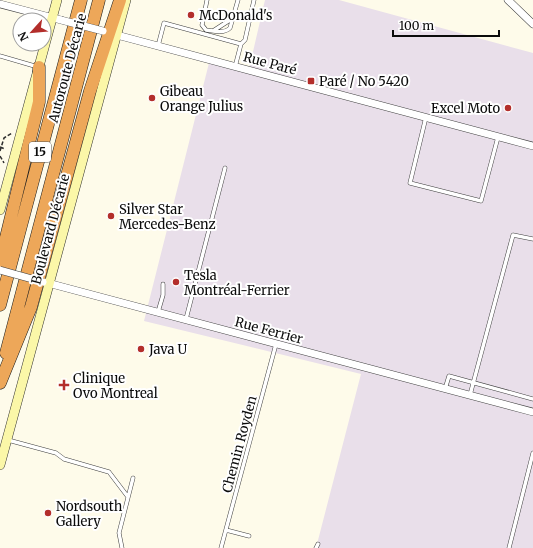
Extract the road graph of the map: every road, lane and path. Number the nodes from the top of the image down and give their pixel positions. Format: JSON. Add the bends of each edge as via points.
{"nodes":[{"id":1,"x":57,"y":0,"type":"edge"},
{"id":2,"x":81,"y":0,"type":"edge"},
{"id":3,"x":99,"y":0,"type":"edge"},
{"id":4,"x":120,"y":0,"type":"edge"},
{"id":5,"x":126,"y":0,"type":"edge"},
{"id":6,"x":207,"y":0,"type":"edge"},
{"id":7,"x":238,"y":0,"type":"edge"},
{"id":8,"x":254,"y":0,"type":"edge"},
{"id":9,"x":508,"y":0,"type":"edge"},
{"id":10,"x":0,"y":4,"type":"edge"},
{"id":11,"x":233,"y":18,"type":"junction"},
{"id":12,"x":57,"y":19,"type":"junction"},
{"id":13,"x":533,"y":24,"type":"edge"},
{"id":14,"x":213,"y":31,"type":"junction"},
{"id":15,"x":110,"y":33,"type":"junction"},
{"id":16,"x":241,"y":44,"type":"junction"},
{"id":17,"x":158,"y":46,"type":"junction"},
{"id":18,"x":0,"y":56,"type":"edge"},
{"id":19,"x":235,"y":66,"type":"junction"},
{"id":20,"x":39,"y":67,"type":"junction"},
{"id":21,"x":426,"y":117,"type":"junction"},
{"id":22,"x":12,"y":133,"type":"dead end"},
{"id":23,"x":498,"y":137,"type":"junction"},
{"id":24,"x":0,"y":139,"type":"edge"},
{"id":25,"x":3,"y":140,"type":"junction"},
{"id":26,"x":533,"y":146,"type":"edge"},
{"id":27,"x":0,"y":148,"type":"edge"},
{"id":28,"x":5,"y":148,"type":"dead end"},
{"id":29,"x":0,"y":151,"type":"edge"},
{"id":30,"x":0,"y":156,"type":"edge"},
{"id":31,"x":4,"y":163,"type":"dead end"},
{"id":32,"x":225,"y":168,"type":"dead end"},
{"id":33,"x":0,"y":210,"type":"edge"},
{"id":34,"x":533,"y":239,"type":"edge"},
{"id":35,"x":0,"y":262,"type":"edge"},
{"id":36,"x":0,"y":270,"type":"edge"},
{"id":37,"x":46,"y":283,"type":"junction"},
{"id":38,"x":163,"y":284,"type":"dead end"},
{"id":39,"x":0,"y":305,"type":"edge"},
{"id":40,"x":158,"y":313,"type":"junction"},
{"id":41,"x":186,"y":321,"type":"junction"},
{"id":42,"x":276,"y":344,"type":"junction"},
{"id":43,"x":0,"y":374,"type":"edge"},
{"id":44,"x":0,"y":383,"type":"edge"},
{"id":45,"x":474,"y":383,"type":"junction"},
{"id":46,"x":445,"y":389,"type":"junction"},
{"id":47,"x":470,"y":396,"type":"junction"},
{"id":48,"x":533,"y":399,"type":"edge"},
{"id":49,"x":533,"y":412,"type":"edge"},
{"id":50,"x":7,"y":440,"type":"junction"},
{"id":51,"x":533,"y":453,"type":"edge"},
{"id":52,"x":0,"y":465,"type":"edge"},
{"id":53,"x":133,"y":478,"type":"dead end"},
{"id":54,"x":128,"y":497,"type":"junction"},
{"id":55,"x":226,"y":530,"type":"junction"},
{"id":56,"x":249,"y":536,"type":"dead end"},
{"id":57,"x":122,"y":548,"type":"edge"},
{"id":58,"x":222,"y":548,"type":"edge"},
{"id":59,"x":509,"y":548,"type":"edge"}],
"edges":[{"from":1,"to":12,"type":"main road"},
{"from":2,"to":39,"type":"highway","name":"Autoroute Décarie","number":"15"},
{"from":3,"to":43,"type":"highway","name":"Autoroute Décarie","number":"15"},
{"from":4,"to":15,"type":"highway"},
{"from":5,"to":15,"type":"main road","name":"Boulevard Décarie"},
{"from":6,"to":14,"type":"lane","via":[[202,25],[206,30]]},
{"from":7,"to":11,"type":"lane"},
{"from":8,"to":16,"type":"lane","via":[[245,40]]},
{"from":9,"to":13,"type":"street"},
{"from":10,"to":12,"type":"street","name":"Rue Paré"},
{"from":11,"to":14,"type":"lane"},
{"from":11,"to":14,"type":"lane","via":[[228,31]]},
{"from":12,"to":15,"type":"street","name":"Rue Paré","bridge":true},
{"from":12,"to":20,"type":"main road"},
{"from":15,"to":17,"type":"street","name":"Rue Paré"},
{"from":15,"to":37,"type":"main road","name":"Boulevard Décarie","via":[[92,123]]},
{"from":15,"to":44,"type":"highway","via":[[85,109],[31,307]]},
{"from":16,"to":17,"type":"lane","via":[[164,24]]},
{"from":16,"to":19,"type":"lane"},
{"from":17,"to":19,"type":"street","name":"Rue Paré"},
{"from":18,"to":20,"type":"lane"},
{"from":19,"to":21,"type":"street","name":"Rue Paré"},
{"from":20,"to":33,"type":"main road"},
{"from":20,"to":35,"type":"highway","via":[[39,102]]},
{"from":21,"to":23,"type":"street","name":"Rue Paré"},
{"from":21,"to":23,"type":"lane","via":[[410,182],[481,201]]},
{"from":22,"to":25,"type":"path"},
{"from":23,"to":26,"type":"street","name":"Rue Paré"},
{"from":24,"to":25,"type":"path"},
{"from":25,"to":27,"type":"path"},
{"from":27,"to":28,"type":"path"},
{"from":27,"to":29,"type":"path"},
{"from":30,"to":31,"type":"path"},
{"from":32,"to":41,"type":"lane"},
{"from":34,"to":45,"type":"lane","via":[[514,235]]},
{"from":36,"to":37,"type":"street","name":"Rue Ferrier","bridge":true},
{"from":37,"to":40,"type":"street","name":"Rue Ferrier"},
{"from":37,"to":50,"type":"main road","name":"Boulevard Décarie"},
{"from":38,"to":40,"type":"lane"},
{"from":40,"to":41,"type":"street","name":"Rue Ferrier"},
{"from":41,"to":42,"type":"street","name":"Rue Ferrier"},
{"from":42,"to":46,"type":"street","name":"Rue Ferrier"},
{"from":42,"to":55,"type":"lane","name":"Chemin Royden"},
{"from":45,"to":46,"type":"lane","via":[[449,376]]},
{"from":45,"to":47,"type":"lane"},
{"from":45,"to":48,"type":"lane"},
{"from":46,"to":47,"type":"street","name":"Rue Ferrier"},
{"from":47,"to":49,"type":"street","name":"Rue Ferrier"},
{"from":50,"to":52,"type":"main road","name":"Boulevard Décarie"},
{"from":50,"to":54,"type":"lane","via":[[56,453],[64,459],[110,472]]},
{"from":51,"to":59,"type":"lane"},
{"from":53,"to":54,"type":"lane"},
{"from":54,"to":57,"type":"lane","via":[[119,533]]},
{"from":55,"to":56,"type":"lane"},
{"from":55,"to":58,"type":"lane","name":"Chemin Royden"}]}
